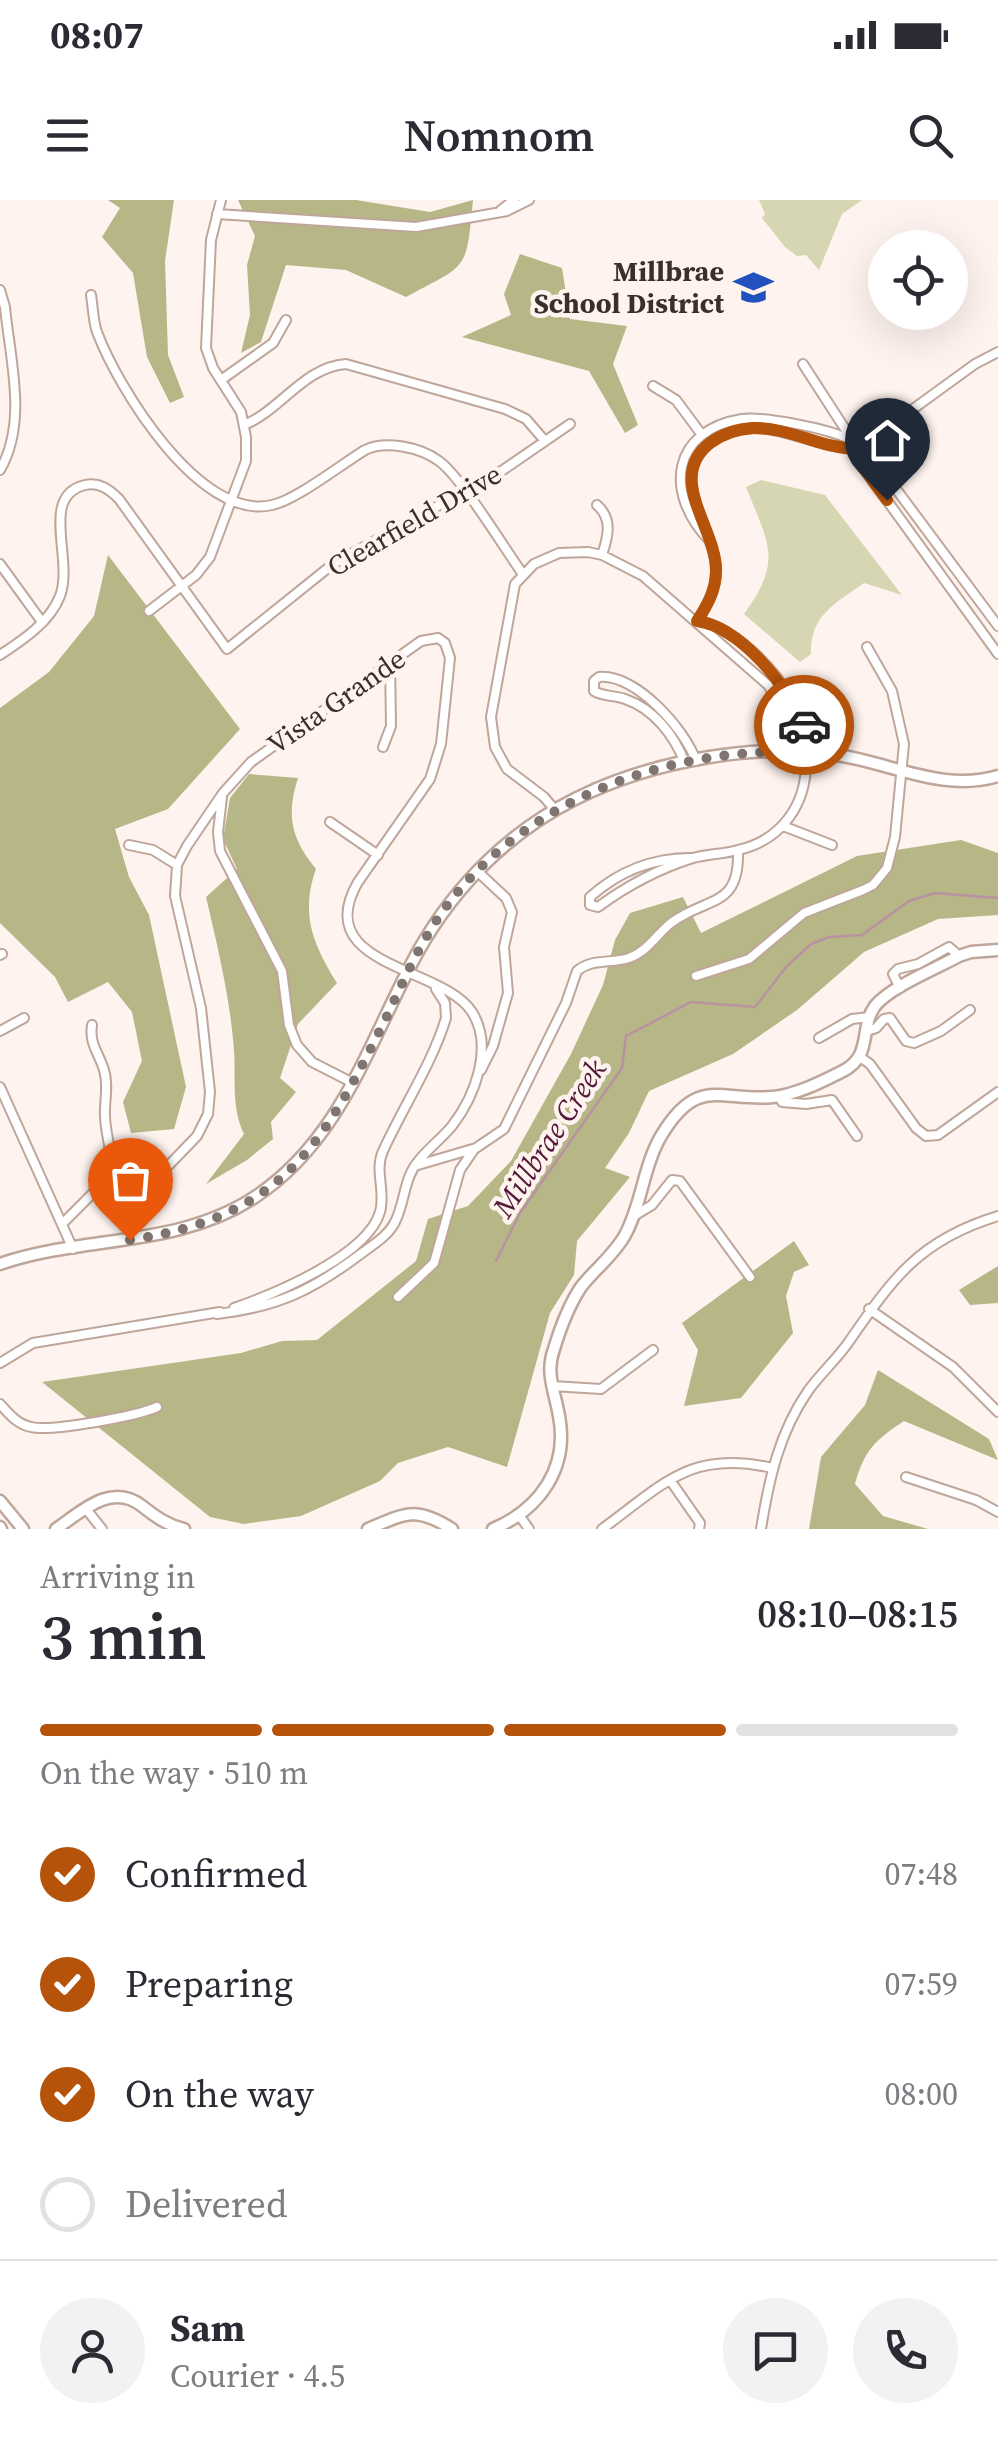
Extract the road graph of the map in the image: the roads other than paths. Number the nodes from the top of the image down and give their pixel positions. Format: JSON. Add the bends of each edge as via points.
{"nodes":[{"id":1,"x":221,"y":200,"type":"edge"},
{"id":2,"x":514,"y":200,"type":"edge"},
{"id":3,"x":529,"y":200,"type":"edge"},
{"id":4,"x":497,"y":212,"type":"junction"},
{"id":5,"x":217,"y":214,"type":"junction"},
{"id":6,"x":0,"y":290,"type":"edge"},
{"id":7,"x":91,"y":295,"type":"dead end"},
{"id":8,"x":286,"y":320,"type":"dead end"},
{"id":9,"x":998,"y":352,"type":"edge"},
{"id":10,"x":803,"y":364,"type":"dead end"},
{"id":11,"x":221,"y":380,"type":"junction"},
{"id":12,"x":653,"y":386,"type":"dead end"},
{"id":13,"x":570,"y":424,"type":"dead end"},
{"id":14,"x":244,"y":425,"type":"junction"},
{"id":15,"x":702,"y":436,"type":"junction"},
{"id":16,"x":545,"y":441,"type":"junction"},
{"id":17,"x":858,"y":449,"type":"junction"},
{"id":18,"x":0,"y":470,"type":"edge"},
{"id":19,"x":464,"y":492,"type":"junction"},
{"id":20,"x":233,"y":499,"type":"junction"},
{"id":21,"x":597,"y":504,"type":"dead end"},
{"id":22,"x":708,"y":539,"type":"junction"},
{"id":23,"x":602,"y":555,"type":"junction"},
{"id":24,"x":0,"y":564,"type":"edge"},
{"id":25,"x":522,"y":573,"type":"junction"},
{"id":26,"x":182,"y":586,"type":"junction"},
{"id":27,"x":149,"y":611,"type":"dead end"},
{"id":28,"x":697,"y":621,"type":"junction"},
{"id":29,"x":42,"y":622,"type":"junction"},
{"id":30,"x":998,"y":626,"type":"edge"},
{"id":31,"x":868,"y":647,"type":"dead end"},
{"id":32,"x":998,"y":654,"type":"edge"},
{"id":33,"x":0,"y":655,"type":"edge"},
{"id":34,"x":390,"y":662,"type":"junction"},
{"id":35,"x":383,"y":747,"type":"dead end"},
{"id":36,"x":805,"y":752,"type":"junction"},
{"id":37,"x":690,"y":762,"type":"junction"},
{"id":38,"x":904,"y":772,"type":"junction"},
{"id":39,"x":998,"y":776,"type":"edge"},
{"id":40,"x":222,"y":793,"type":"junction"},
{"id":41,"x":556,"y":810,"type":"junction"},
{"id":42,"x":330,"y":822,"type":"dead end"},
{"id":43,"x":783,"y":826,"type":"junction"},
{"id":44,"x":128,"y":845,"type":"dead end"},
{"id":45,"x":832,"y":845,"type":"dead end"},
{"id":46,"x":738,"y":850,"type":"junction"},
{"id":47,"x":378,"y":855,"type":"junction"},
{"id":48,"x":694,"y":858,"type":"junction"},
{"id":49,"x":178,"y":865,"type":"junction"},
{"id":50,"x":477,"y":871,"type":"junction"},
{"id":51,"x":998,"y":950,"type":"edge"},
{"id":52,"x":959,"y":956,"type":"junction"},
{"id":53,"x":408,"y":972,"type":"junction"},
{"id":54,"x":696,"y":976,"type":"dead end"},
{"id":55,"x":433,"y":986,"type":"junction"},
{"id":56,"x":900,"y":988,"type":"junction"},
{"id":57,"x":970,"y":1010,"type":"dead end"},
{"id":58,"x":870,"y":1017,"type":"junction"},
{"id":59,"x":24,"y":1018,"type":"dead end"},
{"id":60,"x":92,"y":1025,"type":"dead end"},
{"id":61,"x":0,"y":1031,"type":"edge"},
{"id":62,"x":867,"y":1031,"type":"junction"},
{"id":63,"x":819,"y":1038,"type":"dead end"},
{"id":64,"x":860,"y":1057,"type":"junction"},
{"id":65,"x":477,"y":1078,"type":"junction"},
{"id":66,"x":354,"y":1083,"type":"junction"},
{"id":67,"x":0,"y":1087,"type":"edge"},
{"id":68,"x":998,"y":1092,"type":"edge"},
{"id":69,"x":779,"y":1096,"type":"junction"},
{"id":70,"x":858,"y":1136,"type":"dead end"},
{"id":71,"x":476,"y":1148,"type":"junction"},
{"id":72,"x":410,"y":1172,"type":"junction"},
{"id":73,"x":94,"y":1192,"type":"junction"},
{"id":74,"x":998,"y":1216,"type":"edge"},
{"id":75,"x":632,"y":1218,"type":"junction"},
{"id":76,"x":62,"y":1224,"type":"junction"},
{"id":77,"x":73,"y":1249,"type":"junction"},
{"id":78,"x":0,"y":1264,"type":"edge"},
{"id":79,"x":750,"y":1276,"type":"dead end"},
{"id":80,"x":398,"y":1297,"type":"dead end"},
{"id":81,"x":869,"y":1309,"type":"junction"},
{"id":82,"x":216,"y":1314,"type":"junction"},
{"id":83,"x":652,"y":1350,"type":"dead end"},
{"id":84,"x":0,"y":1363,"type":"edge"},
{"id":85,"x":552,"y":1386,"type":"junction"},
{"id":86,"x":0,"y":1404,"type":"edge"},
{"id":87,"x":157,"y":1407,"type":"dead end"},
{"id":88,"x":998,"y":1411,"type":"edge"},
{"id":89,"x":772,"y":1468,"type":"junction"},
{"id":90,"x":906,"y":1477,"type":"dead end"},
{"id":91,"x":670,"y":1480,"type":"junction"},
{"id":92,"x":0,"y":1502,"type":"edge"},
{"id":93,"x":86,"y":1508,"type":"junction"},
{"id":94,"x":998,"y":1512,"type":"edge"},
{"id":95,"x":519,"y":1515,"type":"junction"},
{"id":96,"x":22,"y":1529,"type":"edge"},
{"id":97,"x":56,"y":1529,"type":"edge"},
{"id":98,"x":102,"y":1529,"type":"edge"},
{"id":99,"x":184,"y":1529,"type":"edge"},
{"id":100,"x":368,"y":1529,"type":"edge"},
{"id":101,"x":452,"y":1529,"type":"edge"},
{"id":102,"x":493,"y":1529,"type":"edge"},
{"id":103,"x":529,"y":1529,"type":"edge"},
{"id":104,"x":602,"y":1529,"type":"edge"},
{"id":105,"x":699,"y":1529,"type":"edge"},
{"id":106,"x":762,"y":1529,"type":"edge"}],
"edges":[{"from":1,"to":5,"type":"street"},
{"from":2,"to":4,"type":"street"},
{"from":3,"to":4,"type":"street"},
{"from":4,"to":5,"type":"street","via":[[416,227]]},
{"from":5,"to":11,"type":"street","via":[[206,348]]},
{"from":6,"to":18,"type":"street","via":[[16,424]]},
{"from":7,"to":20,"type":"street","via":[[98,332],[127,394],[189,474]]},
{"from":8,"to":11,"type":"street","via":[[273,343]]},
{"from":9,"to":17,"type":"street"},
{"from":10,"to":17,"type":"street"},
{"from":11,"to":14,"type":"street"},
{"from":12,"to":15,"type":"street","via":[[676,400]]},
{"from":13,"to":16,"type":"street","name":"Clearfield Drive"},
{"from":14,"to":16,"type":"street","via":[[312,375],[346,364],[505,409],[526,418]]},
{"from":14,"to":20,"type":"street","via":[[246,462]]},
{"from":15,"to":17,"type":"street","via":[[727,422],[766,418],[845,438]]},
{"from":15,"to":22,"type":"street","via":[[686,453],[679,482],[684,504]]},
{"from":16,"to":19,"type":"street","name":"Clearfield Drive"},
{"from":17,"to":22,"type":"street","via":[[764,429],[718,438],[701,452],[691,474]]},
{"from":17,"to":30,"type":"street","via":[[872,458]]},
{"from":17,"to":32,"type":"street","via":[[865,470]]},
{"from":19,"to":20,"type":"street","via":[[439,461],[383,444],[274,505]]},
{"from":19,"to":25,"type":"street"},
{"from":19,"to":26,"type":"street","name":"Clearfield Drive","via":[[332,564],[227,649]]},
{"from":20,"to":26,"type":"street","via":[[210,558]]},
{"from":21,"to":23,"type":"street","via":[[608,522]]},
{"from":22,"to":28,"type":"street","via":[[715,583]]},
{"from":23,"to":25,"type":"street","via":[[559,553]]},
{"from":23,"to":28,"type":"street","via":[[643,576]]},
{"from":24,"to":29,"type":"street"},
{"from":25,"to":41,"type":"street","via":[[511,595],[491,728],[507,769]]},
{"from":26,"to":27,"type":"street"},
{"from":26,"to":29,"type":"street","name":"Clearfield Drive","via":[[111,492],[81,486],[59,511],[64,573],[58,600]]},
{"from":28,"to":36,"type":"street","via":[[768,684]]},
{"from":29,"to":33,"type":"street","name":"Clearfield Drive"},
{"from":31,"to":38,"type":"street","via":[[896,704]]},
{"from":34,"to":35,"type":"street","via":[[391,726]]},
{"from":34,"to":40,"type":"street","name":"Vista Grande","via":[[264,751]]},
{"from":34,"to":47,"type":"street","name":"Vista Grande","via":[[429,637],[446,643],[450,658],[435,768]]},
{"from":36,"to":37,"type":"street"},
{"from":36,"to":38,"type":"street"},
{"from":36,"to":43,"type":"street","via":[[801,798]]},
{"from":37,"to":37,"type":"street","via":[[682,732],[658,706],[610,677],[594,681],[598,694],[626,699],[660,722]]},
{"from":37,"to":41,"type":"street","via":[[618,781]]},
{"from":38,"to":39,"type":"street","via":[[956,782]]},
{"from":38,"to":54,"type":"street","via":[[891,859],[873,884],[804,913],[749,959]]},
{"from":40,"to":49,"type":"street","name":"Vista Grande"},
{"from":40,"to":66,"type":"street","via":[[220,851],[282,971],[292,1036],[312,1062]]},
{"from":41,"to":50,"type":"street"},
{"from":42,"to":47,"type":"street"},
{"from":43,"to":45,"type":"street"},
{"from":43,"to":46,"type":"street"},
{"from":44,"to":49,"type":"street"},
{"from":46,"to":48,"type":"street"},
{"from":46,"to":71,"type":"street","via":[[735,883],[721,899],[672,923],[632,957],[577,971],[512,1120]]},
{"from":47,"to":53,"type":"street","name":"Vista Grande","via":[[352,893],[350,924],[365,950]]},
{"from":48,"to":48,"type":"street","via":[[638,867],[596,891],[590,905]]},
{"from":49,"to":73,"type":"street","via":[[176,906],[200,1008],[208,1114],[169,1165]]},
{"from":50,"to":53,"type":"street"},
{"from":50,"to":65,"type":"street","via":[[512,912],[504,948],[508,993],[494,1046]]},
{"from":51,"to":52,"type":"street"},
{"from":52,"to":56,"type":"street"},
{"from":52,"to":56,"type":"street","via":[[949,947],[895,970]]},
{"from":53,"to":55,"type":"street","name":"Vista Grande"},
{"from":53,"to":66,"type":"street"},
{"from":55,"to":65,"type":"street","name":"Vista Grande","via":[[460,999],[478,1023]]},
{"from":55,"to":82,"type":"street","via":[[445,1002],[446,1018],[380,1158],[382,1201],[371,1230],[306,1278]]},
{"from":56,"to":58,"type":"street"},
{"from":57,"to":62,"type":"street","via":[[914,1043],[887,1018]]},
{"from":58,"to":62,"type":"street"},
{"from":58,"to":63,"type":"street","via":[[852,1019]]},
{"from":59,"to":61,"type":"street"},
{"from":60,"to":73,"type":"street","via":[[92,1046],[106,1080],[112,1158]]},
{"from":62,"to":64,"type":"street"},
{"from":64,"to":68,"type":"street","via":[[926,1136],[938,1135]]},
{"from":64,"to":69,"type":"street","via":[[845,1070]]},
{"from":65,"to":72,"type":"street","via":[[454,1124]]},
{"from":66,"to":77,"type":"street","via":[[311,1149],[243,1204],[184,1230]]},
{"from":67,"to":76,"type":"street"},
{"from":69,"to":70,"type":"street","via":[[806,1104],[832,1100]]},
{"from":69,"to":75,"type":"street","via":[[712,1094],[690,1104],[654,1150]]},
{"from":71,"to":72,"type":"street"},
{"from":71,"to":80,"type":"street","via":[[460,1170],[434,1263]]},
{"from":72,"to":82,"type":"street","via":[[389,1231],[340,1269],[278,1303]]},
{"from":73,"to":76,"type":"street"},
{"from":74,"to":81,"type":"street","via":[[925,1251]]},
{"from":75,"to":79,"type":"street","via":[[668,1183],[680,1181]]},
{"from":75,"to":85,"type":"street","via":[[573,1302],[549,1364]]},
{"from":76,"to":77,"type":"street"},
{"from":77,"to":78,"type":"street"},
{"from":81,"to":88,"type":"street","via":[[938,1356]]},
{"from":81,"to":89,"type":"street","via":[[800,1402]]},
{"from":82,"to":84,"type":"street","via":[[33,1343]]},
{"from":83,"to":85,"type":"street","via":[[601,1389]]},
{"from":85,"to":95,"type":"street","via":[[561,1427],[556,1471]]},
{"from":86,"to":87,"type":"street","via":[[17,1421],[45,1428]]},
{"from":89,"to":91,"type":"street","via":[[722,1461]]},
{"from":89,"to":106,"type":"street"},
{"from":90,"to":94,"type":"street"},
{"from":91,"to":104,"type":"street"},
{"from":91,"to":105,"type":"street"},
{"from":92,"to":96,"type":"street"},
{"from":93,"to":97,"type":"street"},
{"from":93,"to":98,"type":"street"},
{"from":93,"to":99,"type":"street","via":[[120,1496]]},
{"from":95,"to":102,"type":"street"},
{"from":95,"to":103,"type":"street"},
{"from":100,"to":101,"type":"street","via":[[416,1512]]}]}
